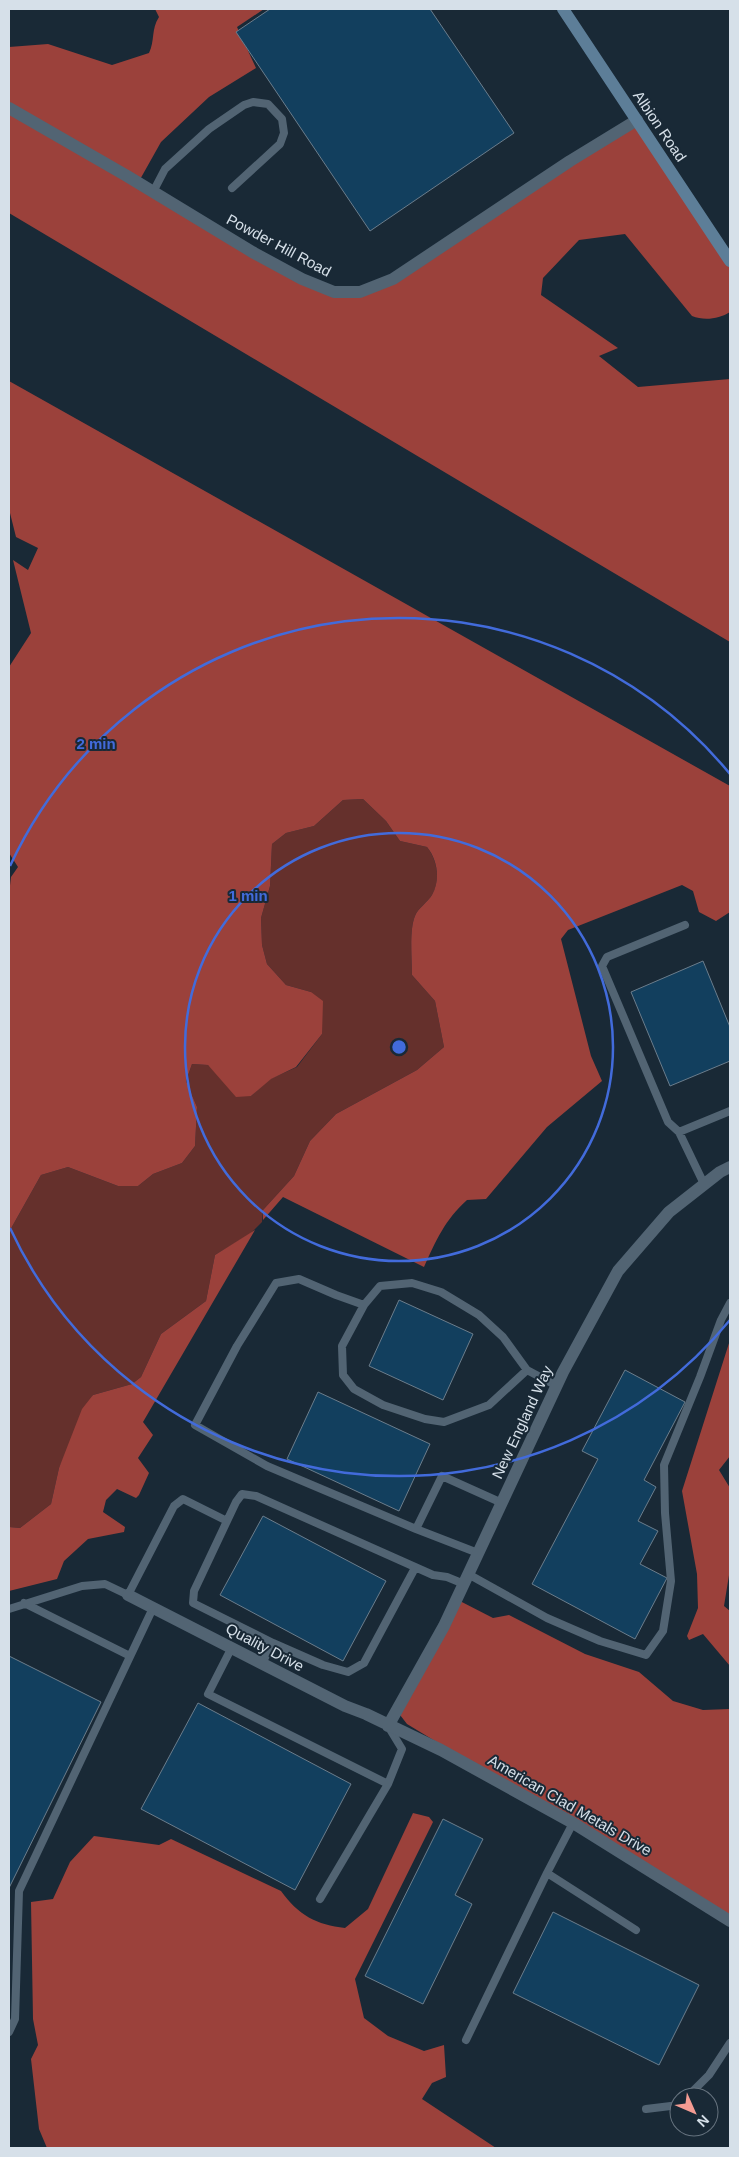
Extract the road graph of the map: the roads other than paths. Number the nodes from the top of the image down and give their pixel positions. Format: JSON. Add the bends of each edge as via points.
{"nodes":[{"id":1,"x":563,"y":9,"type":"edge"},
{"id":2,"x":9,"y":108,"type":"edge"},
{"id":3,"x":637,"y":120,"type":"junction"},
{"id":4,"x":232,"y":188,"type":"dead end"},
{"id":5,"x":153,"y":192,"type":"junction"},
{"id":6,"x":730,"y":261,"type":"edge"},
{"id":7,"x":685,"y":925,"type":"dead end"},
{"id":8,"x":730,"y":1111,"type":"edge"},
{"id":9,"x":679,"y":1132,"type":"junction"},
{"id":10,"x":730,"y":1167,"type":"edge"},
{"id":11,"x":704,"y":1184,"type":"junction"},
{"id":12,"x":730,"y":1303,"type":"edge"},
{"id":13,"x":364,"y":1305,"type":"junction"},
{"id":14,"x":527,"y":1370,"type":"junction"},
{"id":15,"x":557,"y":1386,"type":"junction"},
{"id":16,"x":502,"y":1503,"type":"junction"},
{"id":17,"x":227,"y":1521,"type":"junction"},
{"id":18,"x":416,"y":1529,"type":"junction"},
{"id":19,"x":478,"y":1553,"type":"junction"},
{"id":20,"x":415,"y":1568,"type":"junction"},
{"id":21,"x":466,"y":1579,"type":"junction"},
{"id":22,"x":128,"y":1595,"type":"junction"},
{"id":23,"x":24,"y":1604,"type":"junction"},
{"id":24,"x":153,"y":1608,"type":"junction"},
{"id":25,"x":9,"y":1609,"type":"edge"},
{"id":26,"x":273,"y":1643,"type":"junction"},
{"id":27,"x":232,"y":1647,"type":"junction"},
{"id":28,"x":130,"y":1656,"type":"junction"},
{"id":29,"x":262,"y":1663,"type":"junction"},
{"id":30,"x":388,"y":1726,"type":"junction"},
{"id":31,"x":388,"y":1784,"type":"junction"},
{"id":32,"x":573,"y":1823,"type":"junction"},
{"id":33,"x":547,"y":1873,"type":"junction"},
{"id":34,"x":320,"y":1899,"type":"dead end"},
{"id":35,"x":730,"y":1921,"type":"edge"},
{"id":36,"x":636,"y":1930,"type":"dead end"},
{"id":37,"x":9,"y":2032,"type":"edge"},
{"id":38,"x":466,"y":2040,"type":"dead end"},
{"id":39,"x":730,"y":2043,"type":"edge"},
{"id":40,"x":697,"y":2087,"type":"edge"},
{"id":41,"x":669,"y":2106,"type":"edge"},
{"id":42,"x":646,"y":2109,"type":"dead end"}],
"edges":[{"from":1,"to":3,"type":"main road","name":"Albion Road"},
{"from":2,"to":5,"type":"street","name":"Powder Hill Road"},
{"from":3,"to":5,"type":"street","name":"Powder Hill Road","via":[[392,279],[360,292],[334,292],[302,279]]},
{"from":3,"to":6,"type":"main road","name":"Albion Road"},
{"from":4,"to":5,"type":"lane","via":[[280,144],[284,133],[282,118],[268,104],[253,102],[244,105],[209,129],[165,169]]},
{"from":7,"to":9,"type":"lane","via":[[607,957],[602,966],[668,1122]]},
{"from":8,"to":9,"type":"lane"},
{"from":9,"to":11,"type":"lane"},
{"from":10,"to":11,"type":"street","name":"New England Way"},
{"from":11,"to":15,"type":"street","name":"New England Way","via":[[669,1212],[618,1271]]},
{"from":12,"to":21,"type":"lane","via":[[664,1465],[671,1581],[663,1631],[646,1655],[600,1642]]},
{"from":13,"to":14,"type":"lane","via":[[380,1286],[412,1283],[441,1292],[479,1315],[503,1337]]},
{"from":13,"to":14,"type":"lane","via":[[342,1346],[343,1375],[354,1389],[383,1405],[444,1422],[489,1406]]},
{"from":13,"to":18,"type":"lane","via":[[299,1279],[276,1283],[237,1346],[195,1426],[268,1466]]},
{"from":14,"to":15,"type":"lane"},
{"from":15,"to":16,"type":"street","name":"New England Way"},
{"from":16,"to":18,"type":"lane","via":[[442,1476]]},
{"from":16,"to":19,"type":"street","name":"New England Way"},
{"from":17,"to":20,"type":"lane","via":[[242,1494],[256,1496]]},
{"from":17,"to":22,"type":"lane","via":[[184,1499],[174,1506]]},
{"from":17,"to":26,"type":"lane","via":[[194,1592],[193,1603]]},
{"from":18,"to":19,"type":"lane"},
{"from":19,"to":21,"type":"street","name":"New England Way"},
{"from":20,"to":21,"type":"lane","via":[[433,1576]]},
{"from":20,"to":26,"type":"lane","via":[[364,1663],[348,1672]]},
{"from":21,"to":30,"type":"street","name":"New England Way","via":[[444,1626]]},
{"from":22,"to":23,"type":"lane","via":[[105,1584],[82,1586]]},
{"from":22,"to":24,"type":"street","name":"Quality Drive"},
{"from":23,"to":25,"type":"lane"},
{"from":23,"to":28,"type":"lane"},
{"from":24,"to":27,"type":"street","name":"Quality Drive"},
{"from":24,"to":28,"type":"lane"},
{"from":26,"to":29,"type":"lane"},
{"from":27,"to":29,"type":"street","name":"Quality Drive"},
{"from":27,"to":31,"type":"lane","via":[[208,1694]]},
{"from":28,"to":37,"type":"lane","via":[[19,1892],[15,2019]]},
{"from":29,"to":30,"type":"street","name":"Quality Drive"},
{"from":30,"to":31,"type":"lane","via":[[402,1749]]},
{"from":30,"to":32,"type":"street","name":"American Clad Metals Drive","via":[[441,1750]]},
{"from":31,"to":34,"type":"lane"},
{"from":32,"to":33,"type":"lane"},
{"from":32,"to":35,"type":"street","name":"American Clad Metals Drive"},
{"from":33,"to":36,"type":"lane"},
{"from":33,"to":38,"type":"lane"},
{"from":39,"to":40,"type":"lane","via":[[710,2075]]},
{"from":41,"to":42,"type":"lane"}]}
